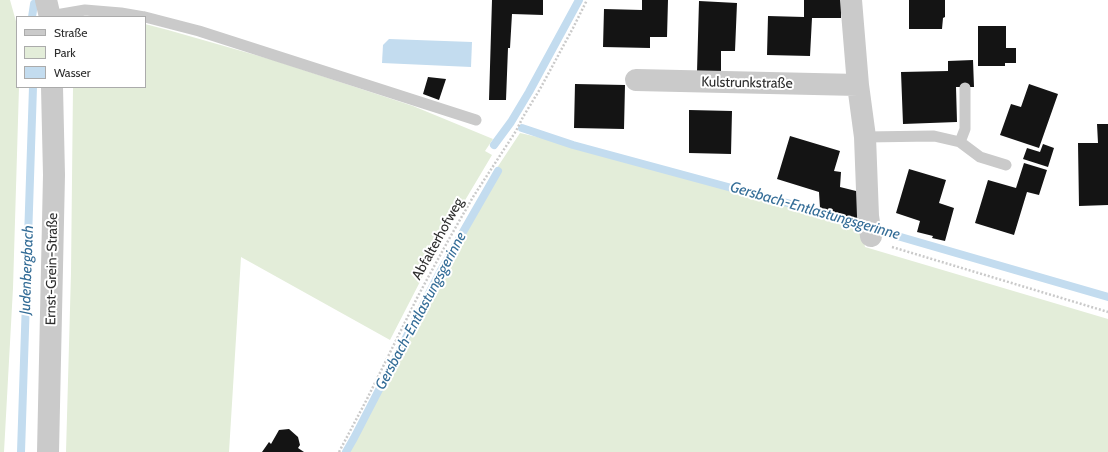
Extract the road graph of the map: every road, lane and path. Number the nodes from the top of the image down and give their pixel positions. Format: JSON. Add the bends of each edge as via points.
{"nodes":[{"id":1,"x":587,"y":0,"type":"edge"},
{"id":2,"x":851,"y":0,"type":"edge"},
{"id":3,"x":48,"y":11,"type":"edge"},
{"id":4,"x":140,"y":16,"type":"edge"},
{"id":5,"x":146,"y":17,"type":"edge"},
{"id":6,"x":636,"y":80,"type":"dead end"},
{"id":7,"x":858,"y":85,"type":"junction"},
{"id":8,"x":52,"y":88,"type":"edge"},
{"id":9,"x":965,"y":88,"type":"dead end"},
{"id":10,"x":476,"y":120,"type":"dead end"},
{"id":11,"x":865,"y":137,"type":"junction"},
{"id":12,"x":960,"y":142,"type":"junction"},
{"id":13,"x":1006,"y":165,"type":"dead end"},
{"id":14,"x":869,"y":227,"type":"joint"},
{"id":15,"x":1108,"y":312,"type":"edge"},
{"id":16,"x":48,"y":452,"type":"edge"},
{"id":17,"x":339,"y":452,"type":"edge"}],
"edges":[{"from":1,"to":17,"type":"path","name":"Abfalterhofweg","via":[[516,131],[449,239]]},
{"from":2,"to":7,"type":"street"},
{"from":3,"to":4,"type":"lane","via":[[85,10]]},
{"from":5,"to":10,"type":"lane","via":[[199,31]]},
{"from":6,"to":7,"type":"street","name":"Kulstrunkstraße"},
{"from":7,"to":11,"type":"street"},
{"from":8,"to":16,"type":"street","name":"Ernst-Grein-Straße","via":[[54,175]]},
{"from":9,"to":12,"type":"lane","via":[[966,129]]},
{"from":11,"to":12,"type":"lane","via":[[934,136]]},
{"from":11,"to":14,"type":"street"},
{"from":12,"to":13,"type":"lane","via":[[980,157]]},
{"from":14,"to":15,"type":"path","via":[[872,241]]}]}
